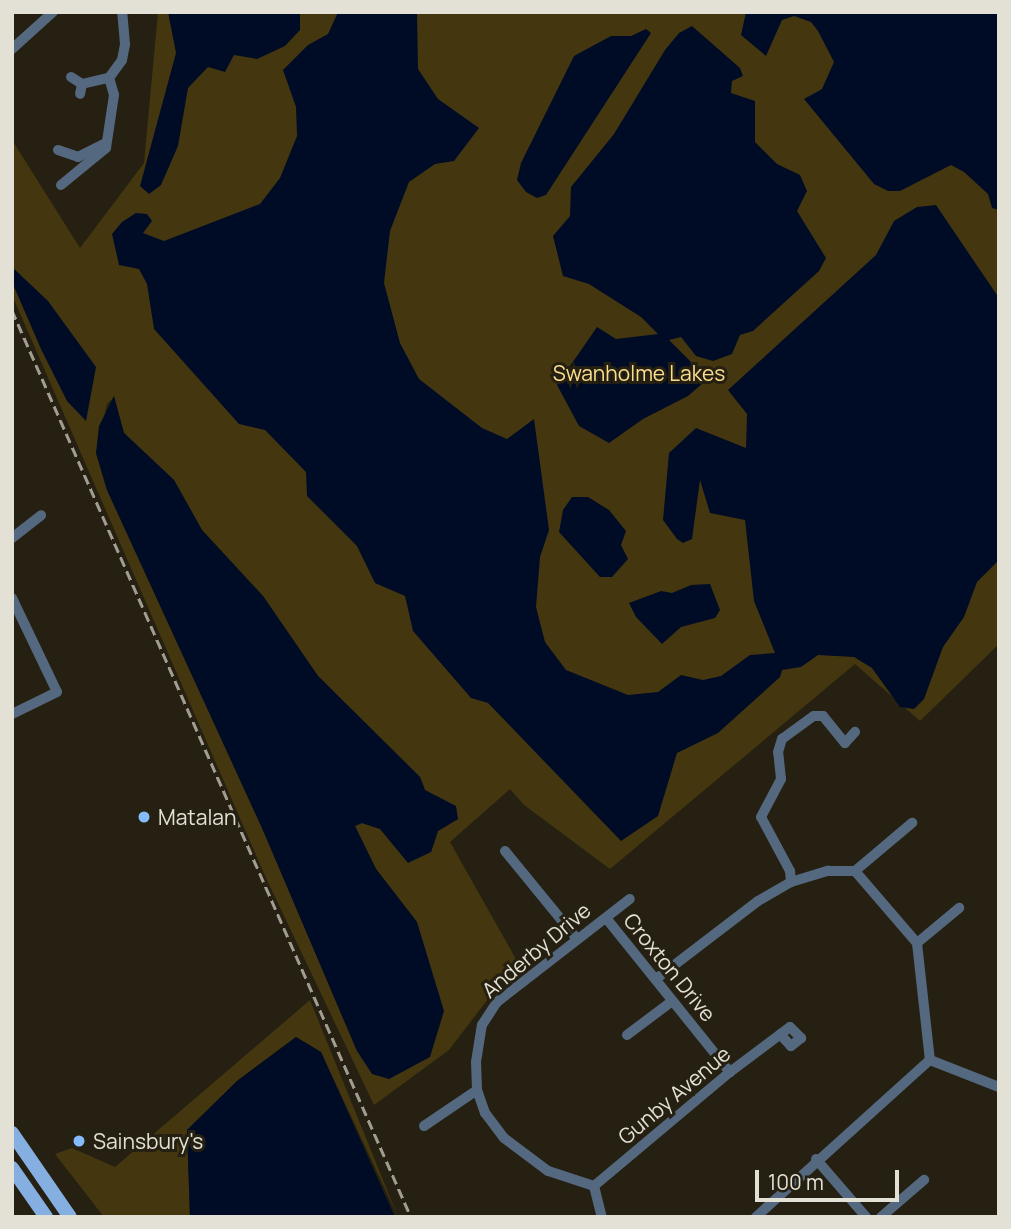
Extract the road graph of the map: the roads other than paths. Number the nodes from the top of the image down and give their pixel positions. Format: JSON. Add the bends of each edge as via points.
{"nodes":[{"id":1,"x":53,"y":12,"type":"edge"},
{"id":2,"x":122,"y":12,"type":"edge"},
{"id":3,"x":12,"y":49,"type":"edge"},
{"id":4,"x":71,"y":77,"type":"dead end"},
{"id":5,"x":110,"y":78,"type":"junction"},
{"id":6,"x":107,"y":143,"type":"junction"},
{"id":7,"x":58,"y":150,"type":"dead end"},
{"id":8,"x":61,"y":185,"type":"dead end"},
{"id":9,"x":41,"y":515,"type":"dead end"},
{"id":10,"x":12,"y":538,"type":"edge"},
{"id":11,"x":12,"y":598,"type":"edge"},
{"id":12,"x":12,"y":714,"type":"edge"},
{"id":13,"x":855,"y":732,"type":"dead end"},
{"id":14,"x":912,"y":823,"type":"dead end"},
{"id":15,"x":505,"y":852,"type":"dead end"},
{"id":16,"x":855,"y":871,"type":"junction"},
{"id":17,"x":790,"y":882,"type":"junction"},
{"id":18,"x":630,"y":899,"type":"dead end"},
{"id":19,"x":959,"y":908,"type":"dead end"},
{"id":20,"x":606,"y":918,"type":"junction"},
{"id":21,"x":577,"y":939,"type":"junction"},
{"id":22,"x":917,"y":943,"type":"junction"},
{"id":23,"x":656,"y":979,"type":"junction"},
{"id":24,"x":671,"y":1002,"type":"junction"},
{"id":25,"x":780,"y":1034,"type":"dead end"},
{"id":26,"x":627,"y":1035,"type":"dead end"},
{"id":27,"x":930,"y":1060,"type":"junction"},
{"id":28,"x":730,"y":1072,"type":"junction"},
{"id":29,"x":999,"y":1087,"type":"edge"},
{"id":30,"x":477,"y":1090,"type":"junction"},
{"id":31,"x":13,"y":1126,"type":"edge"},
{"id":32,"x":424,"y":1126,"type":"dead end"},
{"id":33,"x":12,"y":1151,"type":"edge"},
{"id":34,"x":816,"y":1159,"type":"junction"},
{"id":35,"x":12,"y":1168,"type":"edge"},
{"id":36,"x":924,"y":1180,"type":"dead end"},
{"id":37,"x":22,"y":1185,"type":"junction"},
{"id":38,"x":594,"y":1186,"type":"junction"},
{"id":39,"x":64,"y":1212,"type":"edge"},
{"id":40,"x":43,"y":1216,"type":"edge"},
{"id":41,"x":602,"y":1217,"type":"edge"},
{"id":42,"x":756,"y":1217,"type":"edge"},
{"id":43,"x":866,"y":1217,"type":"edge"},
{"id":44,"x":881,"y":1217,"type":"edge"}],
"edges":[{"from":1,"to":3,"type":"street"},
{"from":2,"to":5,"type":"street","via":[[124,53]]},
{"from":4,"to":5,"type":"street","via":[[81,89]]},
{"from":5,"to":6,"type":"street","via":[[114,95]]},
{"from":6,"to":7,"type":"street","via":[[78,157]]},
{"from":6,"to":8,"type":"street","via":[[99,156]]},
{"from":9,"to":10,"type":"street"},
{"from":11,"to":12,"type":"street","via":[[57,692]]},
{"from":13,"to":17,"type":"street","via":[[845,743],[823,716],[814,716],[782,739],[778,752],[781,779],[761,817],[790,871]]},
{"from":14,"to":16,"type":"street"},
{"from":15,"to":21,"type":"street"},
{"from":16,"to":17,"type":"street","via":[[828,871]]},
{"from":16,"to":22,"type":"street"},
{"from":17,"to":23,"type":"street"},
{"from":18,"to":20,"type":"street","name":"Anderby Drive"},
{"from":19,"to":22,"type":"street"},
{"from":20,"to":21,"type":"street","name":"Anderby Drive"},
{"from":20,"to":23,"type":"street","name":"Croxton Drive"},
{"from":21,"to":30,"type":"street","name":"Anderby Drive","via":[[497,1002],[482,1025]]},
{"from":22,"to":27,"type":"street"},
{"from":23,"to":24,"type":"street","name":"Croxton Drive"},
{"from":24,"to":26,"type":"street"},
{"from":24,"to":28,"type":"street","name":"Croxton Drive"},
{"from":25,"to":28,"type":"street","name":"Gunby Avenue"},
{"from":27,"to":29,"type":"street"},
{"from":27,"to":34,"type":"street"},
{"from":28,"to":38,"type":"street","name":"Gunby Avenue"},
{"from":30,"to":32,"type":"street"},
{"from":30,"to":38,"type":"street","name":"Anderby Drive","via":[[485,1113],[527,1159]]},
{"from":31,"to":39,"type":"main road"},
{"from":33,"to":37,"type":"main road","via":[[22,1167]]},
{"from":34,"to":42,"type":"street"},
{"from":34,"to":43,"type":"street"},
{"from":35,"to":37,"type":"main road"},
{"from":36,"to":44,"type":"street"},
{"from":37,"to":40,"type":"main road"},
{"from":38,"to":41,"type":"street"},
{"from":39,"to":40,"type":"street"}]}
